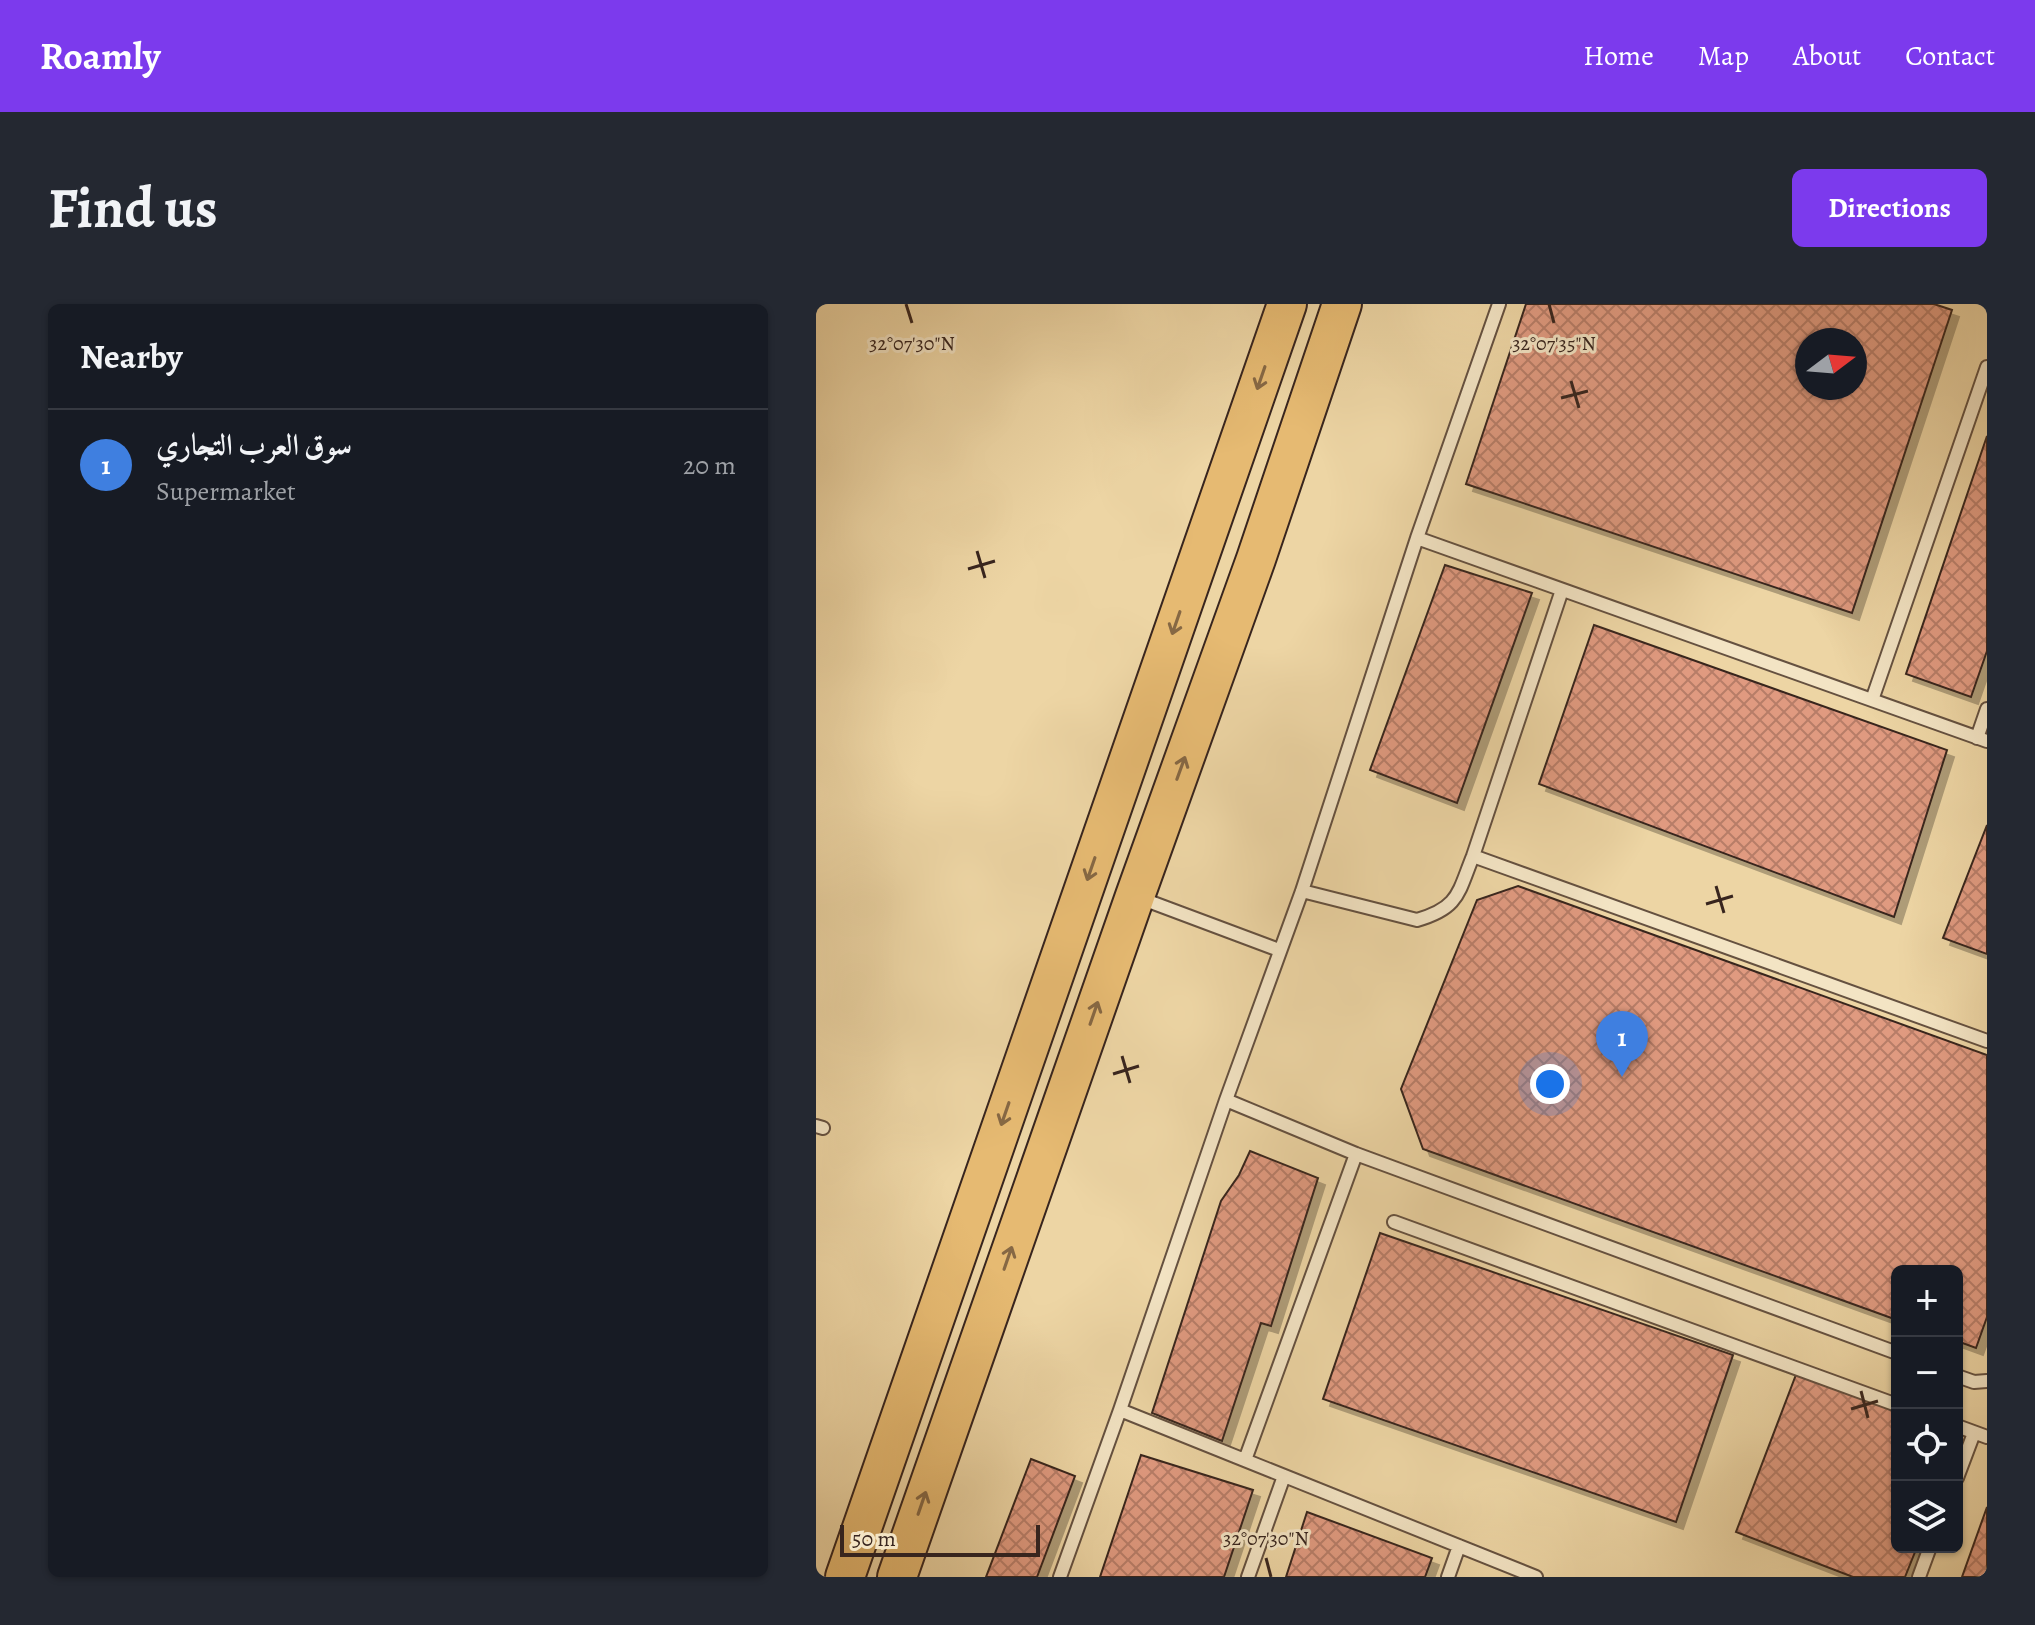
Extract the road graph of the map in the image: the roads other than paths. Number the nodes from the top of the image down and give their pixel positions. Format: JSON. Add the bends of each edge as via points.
{"nodes":[{"id":1,"x":1287,"y":304,"type":"edge"},
{"id":2,"x":1342,"y":304,"type":"edge"},
{"id":3,"x":1499,"y":304,"type":"edge"},
{"id":4,"x":1987,"y":367,"type":"edge"},
{"id":5,"x":1417,"y":538,"type":"junction"},
{"id":6,"x":1562,"y":590,"type":"junction"},
{"id":7,"x":1872,"y":700,"type":"junction"},
{"id":8,"x":1987,"y":709,"type":"edge"},
{"id":9,"x":1982,"y":740,"type":"edge"},
{"id":10,"x":1473,"y":856,"type":"junction"},
{"id":11,"x":1302,"y":891,"type":"junction"},
{"id":12,"x":1135,"y":896,"type":"junction"},
{"id":13,"x":1279,"y":950,"type":"junction"},
{"id":14,"x":1987,"y":1041,"type":"edge"},
{"id":15,"x":1226,"y":1100,"type":"junction"},
{"id":16,"x":1356,"y":1154,"type":"junction"},
{"id":17,"x":1394,"y":1222,"type":"dead end"},
{"id":18,"x":1891,"y":1351,"type":"edge"},
{"id":19,"x":1963,"y":1378,"type":"edge"},
{"id":20,"x":1987,"y":1381,"type":"edge"},
{"id":21,"x":1891,"y":1403,"type":"edge"},
{"id":22,"x":1120,"y":1410,"type":"junction"},
{"id":23,"x":1981,"y":1435,"type":"edge"},
{"id":24,"x":1245,"y":1460,"type":"junction"},
{"id":25,"x":1963,"y":1467,"type":"edge"},
{"id":26,"x":1284,"y":1476,"type":"junction"},
{"id":27,"x":1459,"y":1546,"type":"junction"},
{"id":28,"x":1928,"y":1553,"type":"edge"},
{"id":29,"x":845,"y":1577,"type":"edge"},
{"id":30,"x":897,"y":1577,"type":"edge"},
{"id":31,"x":1060,"y":1577,"type":"edge"},
{"id":32,"x":1248,"y":1577,"type":"edge"},
{"id":33,"x":1448,"y":1577,"type":"edge"},
{"id":34,"x":1536,"y":1577,"type":"edge"},
{"id":35,"x":1919,"y":1577,"type":"edge"}],
"edges":[{"from":1,"to":29,"type":"main road","one_way":true},
{"from":12,"to":2,"type":"main road","one_way":true},
{"from":3,"to":5,"type":"lane"},
{"from":4,"to":7,"type":"lane"},
{"from":5,"to":6,"type":"lane"},
{"from":5,"to":11,"type":"lane"},
{"from":6,"to":7,"type":"lane"},
{"from":6,"to":10,"type":"lane"},
{"from":7,"to":9,"type":"lane"},
{"from":8,"to":9,"type":"lane"},
{"from":10,"to":11,"type":"lane","via":[[1456,899],[1435,915],[1417,920]]},
{"from":10,"to":14,"type":"lane"},
{"from":11,"to":13,"type":"lane"},
{"from":12,"to":13,"type":"lane"},
{"from":30,"to":12,"type":"main road","one_way":true},
{"from":13,"to":15,"type":"lane"},
{"from":15,"to":16,"type":"lane"},
{"from":15,"to":22,"type":"lane"},
{"from":16,"to":18,"type":"lane"},
{"from":16,"to":24,"type":"lane"},
{"from":17,"to":21,"type":"lane"},
{"from":19,"to":20,"type":"lane"},
{"from":22,"to":24,"type":"lane"},
{"from":22,"to":31,"type":"lane"},
{"from":23,"to":25,"type":"lane"},
{"from":24,"to":26,"type":"lane"},
{"from":26,"to":27,"type":"lane"},
{"from":26,"to":32,"type":"lane"},
{"from":27,"to":33,"type":"lane"},
{"from":27,"to":34,"type":"lane"},
{"from":28,"to":35,"type":"lane"}]}
